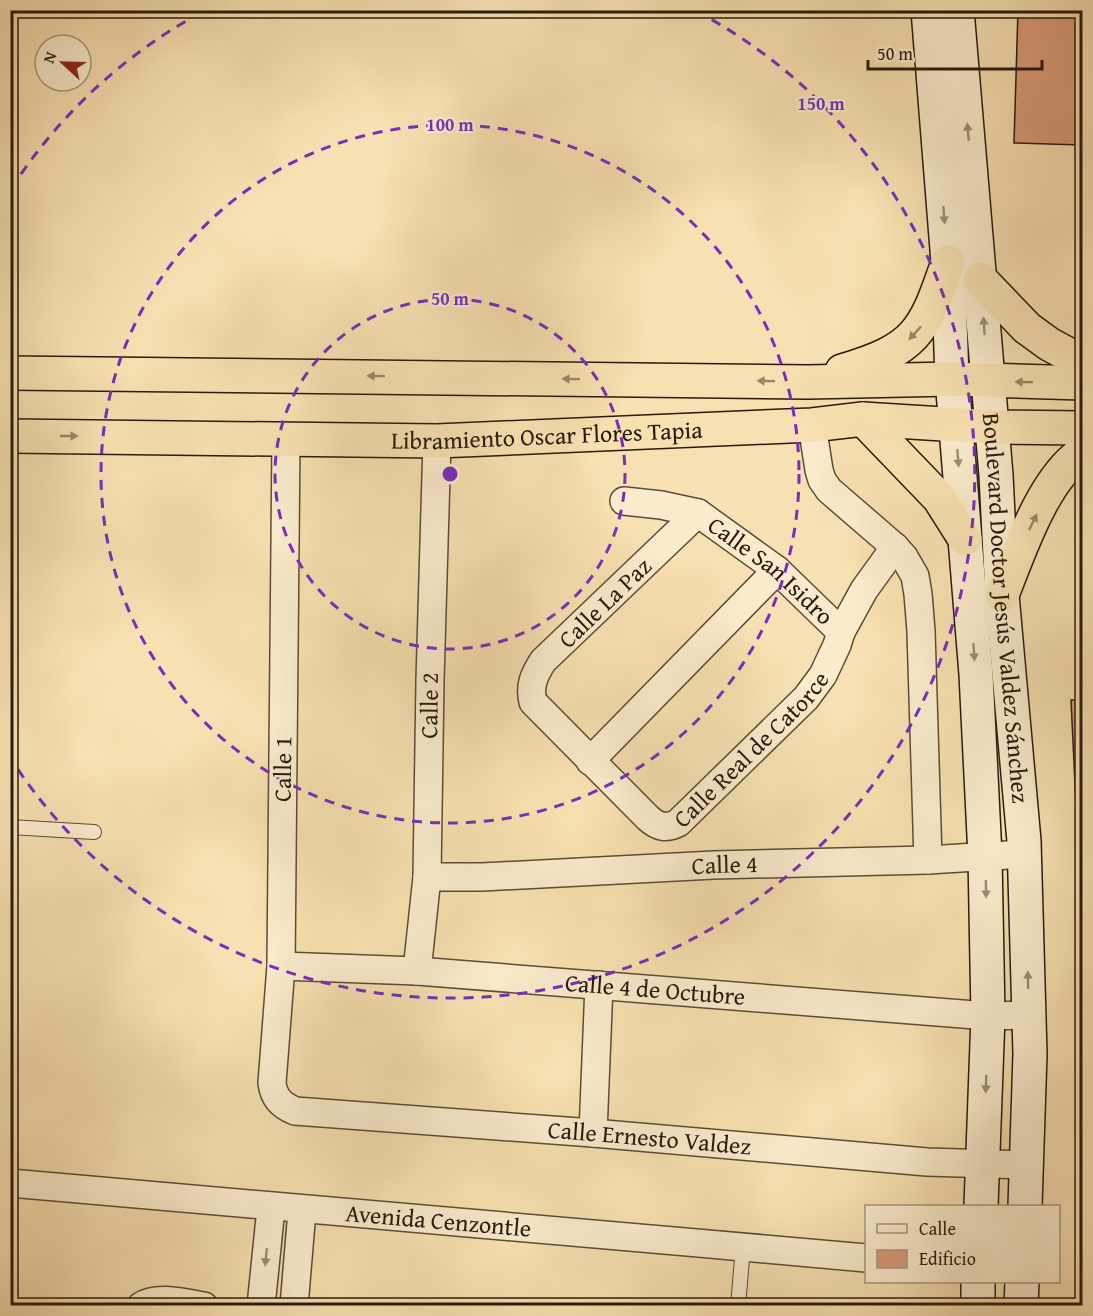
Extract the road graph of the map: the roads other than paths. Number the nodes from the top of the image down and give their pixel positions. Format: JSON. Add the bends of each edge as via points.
{"nodes":[{"id":1,"x":928,"y":10,"type":"edge"},
{"id":2,"x":957,"y":10,"type":"edge"},
{"id":3,"x":948,"y":262,"type":"junction"},
{"id":4,"x":980,"y":279,"type":"junction"},
{"id":5,"x":1083,"y":362,"type":"edge"},
{"id":6,"x":10,"y":373,"type":"edge"},
{"id":7,"x":952,"y":379,"type":"junction"},
{"id":8,"x":808,"y":381,"type":"junction"},
{"id":9,"x":988,"y":381,"type":"junction"},
{"id":10,"x":1083,"y":383,"type":"edge"},
{"id":11,"x":863,"y":419,"type":"junction"},
{"id":12,"x":955,"y":424,"type":"junction"},
{"id":13,"x":812,"y":425,"type":"junction"},
{"id":14,"x":991,"y":427,"type":"junction"},
{"id":15,"x":1083,"y":428,"type":"edge"},
{"id":16,"x":10,"y":436,"type":"edge"},
{"id":17,"x":286,"y":439,"type":"junction"},
{"id":18,"x":437,"y":441,"type":"junction"},
{"id":19,"x":1083,"y":453,"type":"edge"},
{"id":20,"x":624,"y":501,"type":"dead end"},
{"id":21,"x":698,"y":513,"type":"junction"},
{"id":22,"x":965,"y":539,"type":"junction"},
{"id":23,"x":895,"y":546,"type":"junction"},
{"id":24,"x":777,"y":570,"type":"junction"},
{"id":25,"x":1002,"y":595,"type":"junction"},
{"id":26,"x":841,"y":632,"type":"junction"},
{"id":27,"x":533,"y":702,"type":"joint"},
{"id":28,"x":590,"y":761,"type":"junction"},
{"id":29,"x":10,"y":827,"type":"edge"},
{"id":30,"x":94,"y":832,"type":"dead end"},
{"id":31,"x":1024,"y":854,"type":"junction"},
{"id":32,"x":986,"y":856,"type":"junction"},
{"id":33,"x":928,"y":860,"type":"junction"},
{"id":34,"x":427,"y":877,"type":"junction"},
{"id":35,"x":281,"y":966,"type":"junction"},
{"id":36,"x":417,"y":971,"type":"junction"},
{"id":37,"x":599,"y":985,"type":"junction"},
{"id":38,"x":1029,"y":1015,"type":"junction"},
{"id":39,"x":988,"y":1016,"type":"junction"},
{"id":40,"x":276,"y":1097,"type":"joint"},
{"id":41,"x":593,"y":1133,"type":"junction"},
{"id":42,"x":983,"y":1163,"type":"junction"},
{"id":43,"x":1028,"y":1165,"type":"junction"},
{"id":44,"x":10,"y":1183,"type":"edge"},
{"id":45,"x":981,"y":1205,"type":"edge"},
{"id":46,"x":1025,"y":1205,"type":"edge"},
{"id":47,"x":271,"y":1208,"type":"junction"},
{"id":48,"x":302,"y":1211,"type":"junction"},
{"id":49,"x":743,"y":1247,"type":"junction"},
{"id":50,"x":865,"y":1258,"type":"edge"},
{"id":51,"x":978,"y":1283,"type":"edge"},
{"id":52,"x":1022,"y":1283,"type":"edge"},
{"id":53,"x":141,"y":1305,"type":"edge"},
{"id":54,"x":204,"y":1305,"type":"edge"},
{"id":55,"x":261,"y":1305,"type":"edge"},
{"id":56,"x":294,"y":1305,"type":"edge"},
{"id":57,"x":738,"y":1305,"type":"edge"},
{"id":58,"x":978,"y":1305,"type":"edge"},
{"id":59,"x":1021,"y":1305,"type":"edge"}],
"edges":[{"from":1,"to":3,"type":"main road","name":"Boulevard Doctor Jesús Valdez Sánchez","one_way":true},
{"from":4,"to":2,"type":"main road","name":"Boulevard Doctor Jesús Valdez Sánchez","one_way":true},
{"from":3,"to":7,"type":"main road","name":"Boulevard Doctor Jesús Valdez Sánchez"},
{"from":3,"to":8,"type":"highway","one_way":true,"via":[[932,308],[920,329],[903,346],[887,356]]},
{"from":4,"to":5,"type":"highway","via":[[1028,328]]},
{"from":9,"to":4,"type":"main road","name":"Boulevard Doctor Jesús Valdez Sánchez","one_way":true},
{"from":8,"to":6,"type":"highway","name":"Libramiento Oscar Flores Tapia","one_way":true},
{"from":7,"to":8,"type":"highway","name":"Libramiento Oscar Flores Tapia"},
{"from":7,"to":9,"type":"highway","name":"Libramiento Oscar Flores Tapia"},
{"from":7,"to":12,"type":"main road","name":"Boulevard Doctor Jesús Valdez Sánchez"},
{"from":10,"to":9,"type":"highway","name":"Libramiento Oscar Flores Tapia","one_way":true},
{"from":9,"to":14,"type":"main road","name":"Boulevard Doctor Jesús Valdez Sánchez"},
{"from":11,"to":12,"type":"highway","name":"Libramiento Oscar Flores Tapia"},
{"from":11,"to":13,"type":"highway","name":"Libramiento Oscar Flores Tapia"},
{"from":11,"to":22,"type":"highway","via":[[939,498]]},
{"from":12,"to":14,"type":"highway","name":"Libramiento Oscar Flores Tapia"},
{"from":12,"to":22,"type":"main road","name":"Boulevard Doctor Jesús Valdez Sánchez","one_way":true},
{"from":13,"to":18,"type":"highway","name":"Libramiento Oscar Flores Tapia"},
{"from":13,"to":23,"type":"street","via":[[822,480]]},
{"from":14,"to":15,"type":"highway","name":"Libramiento Oscar Flores Tapia"},
{"from":14,"to":25,"type":"main road","name":"Boulevard Doctor Jesús Valdez Sánchez"},
{"from":16,"to":17,"type":"highway","name":"Libramiento Oscar Flores Tapia","one_way":true},
{"from":17,"to":18,"type":"highway","name":"Libramiento Oscar Flores Tapia"},
{"from":17,"to":35,"type":"street","name":"Calle 1"},
{"from":18,"to":34,"type":"street","name":"Calle 2"},
{"from":25,"to":19,"type":"highway","one_way":true,"via":[[1045,497],[1066,465]]},
{"from":20,"to":21,"type":"street"},
{"from":21,"to":24,"type":"street","name":"Calle San Isidro"},
{"from":21,"to":27,"type":"street","name":"Calle La Paz","via":[[543,661],[531,687]]},
{"from":22,"to":32,"type":"main road","name":"Boulevard Doctor Jesús Valdez Sánchez","one_way":true},
{"from":23,"to":26,"type":"street","name":"Calle Real de Catorce"},
{"from":23,"to":33,"type":"street","via":[[915,576],[918,594]]},
{"from":24,"to":26,"type":"street","name":"Calle San Isidro"},
{"from":24,"to":28,"type":"street"},
{"from":25,"to":31,"type":"main road","name":"Boulevard Doctor Jesús Valdez Sánchez"},
{"from":26,"to":28,"type":"street","name":"Calle Real de Catorce","via":[[823,675],[806,698],[678,823],[654,824]]},
{"from":27,"to":28,"type":"street","name":"Calle Real de Catorce"},
{"from":29,"to":30,"type":"lane"},
{"from":31,"to":32,"type":"street","name":"Calle 4"},
{"from":38,"to":31,"type":"main road","name":"Boulevard Doctor Jesús Valdez Sánchez","one_way":true},
{"from":32,"to":33,"type":"street","name":"Calle 4"},
{"from":32,"to":39,"type":"main road","name":"Boulevard Doctor Jesús Valdez Sánchez","one_way":true},
{"from":33,"to":34,"type":"street","name":"Calle 4"},
{"from":34,"to":36,"type":"street","name":"Calle 2"},
{"from":35,"to":36,"type":"street","name":"Calle 4 de Octubre"},
{"from":35,"to":40,"type":"street","name":"Calle 1","via":[[272,1083]]},
{"from":36,"to":37,"type":"street","name":"Calle 4 de Octubre"},
{"from":37,"to":39,"type":"street","name":"Calle 4 de Octubre"},
{"from":37,"to":41,"type":"street"},
{"from":38,"to":39,"type":"street","name":"Calle 4 de Octubre"},
{"from":38,"to":43,"type":"main road","name":"Boulevard Doctor Jesús Valdez Sánchez"},
{"from":39,"to":42,"type":"main road","name":"Boulevard Doctor Jesús Valdez Sánchez","one_way":true},
{"from":40,"to":41,"type":"street","name":"Calle Ernesto Valdez","via":[[283,1106],[295,1111]]},
{"from":41,"to":42,"type":"street","name":"Calle Ernesto Valdez","via":[[927,1162]]},
{"from":42,"to":43,"type":"street","name":"Calle Ernesto Valdez"},
{"from":42,"to":45,"type":"main road","name":"Boulevard Doctor Jesús Valdez Sánchez"},
{"from":43,"to":46,"type":"main road","name":"Boulevard Doctor Jesús Valdez Sánchez"},
{"from":44,"to":47,"type":"street","name":"Avenida Cenzontle"},
{"from":47,"to":48,"type":"street","name":"Avenida Cenzontle"},
{"from":47,"to":55,"type":"street","one_way":true},
{"from":48,"to":49,"type":"street","name":"Avenida Cenzontle"},
{"from":48,"to":56,"type":"street"},
{"from":49,"to":50,"type":"street","name":"Avenida Cenzontle"},
{"from":49,"to":57,"type":"lane"},
{"from":51,"to":58,"type":"main road"},
{"from":52,"to":59,"type":"main road"},
{"from":53,"to":54,"type":"street","via":[[164,1301]]}]}
